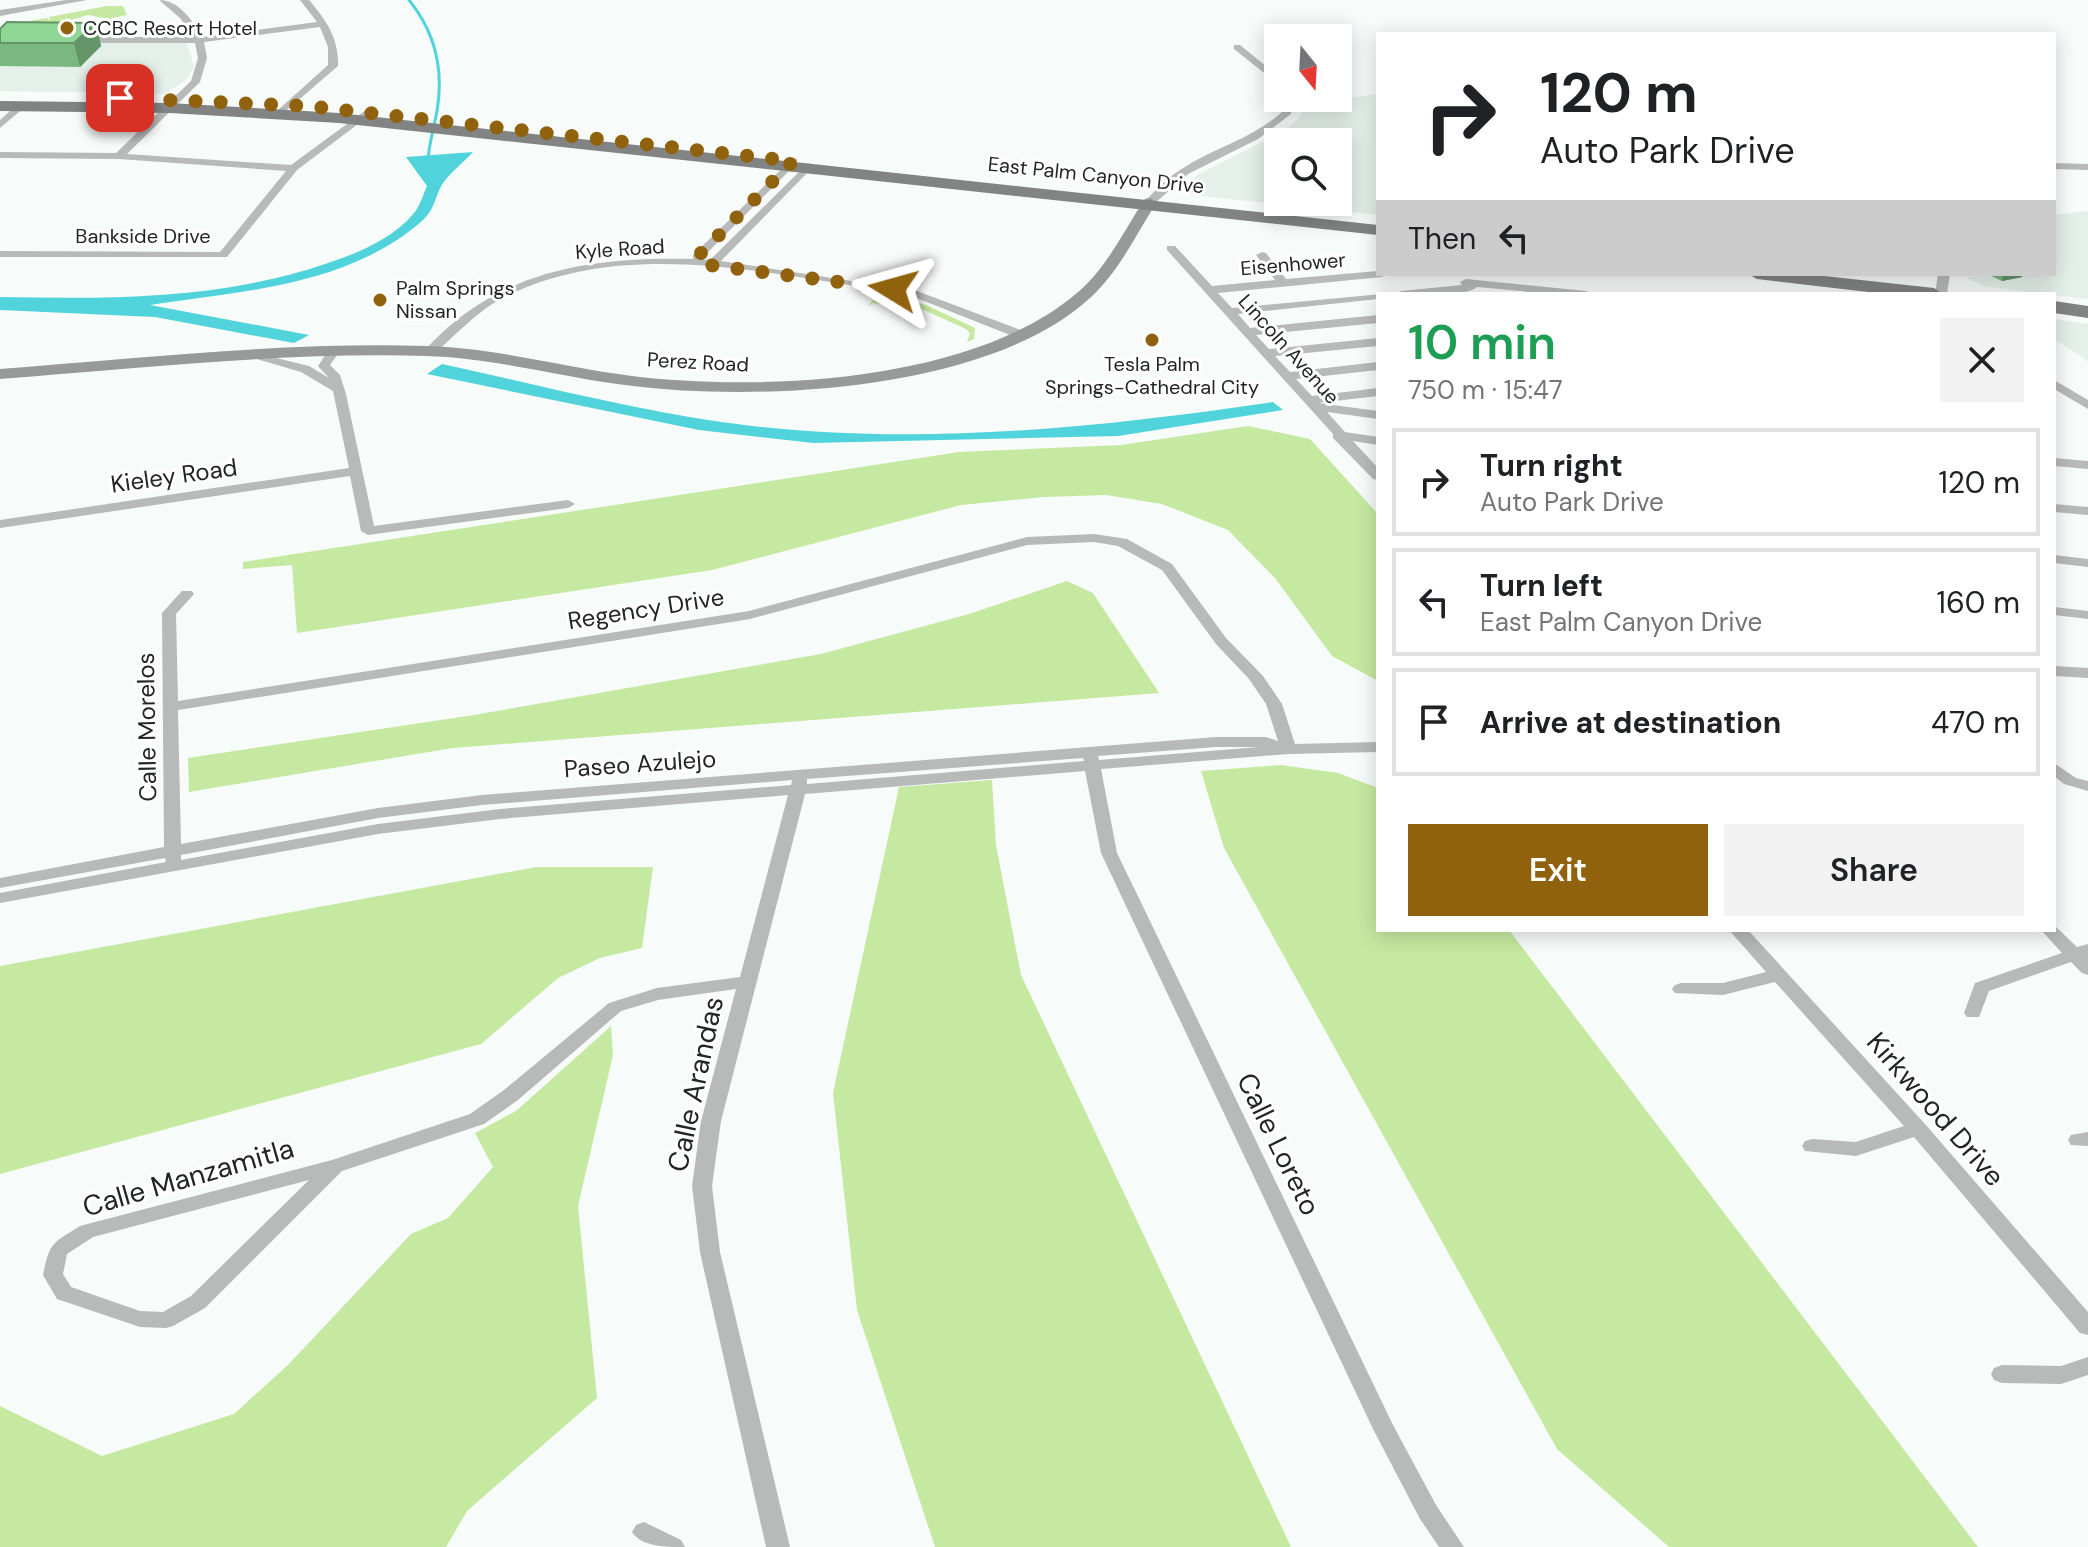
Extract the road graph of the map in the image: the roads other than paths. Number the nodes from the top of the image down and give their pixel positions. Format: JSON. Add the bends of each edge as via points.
{"nodes":[{"id":1,"x":83,"y":0,"type":"edge"},
{"id":2,"x":163,"y":0,"type":"edge"},
{"id":3,"x":304,"y":0,"type":"edge"},
{"id":4,"x":0,"y":13,"type":"edge"},
{"id":5,"x":324,"y":24,"type":"junction"},
{"id":6,"x":70,"y":39,"type":"edge"},
{"id":7,"x":199,"y":40,"type":"junction"},
{"id":8,"x":1237,"y":47,"type":"dead end"},
{"id":9,"x":1264,"y":69,"type":"edge"},
{"id":10,"x":0,"y":101,"type":"edge"},
{"id":11,"x":28,"y":101,"type":"junction"},
{"id":12,"x":173,"y":103,"type":"junction"},
{"id":13,"x":286,"y":109,"type":"junction"},
{"id":14,"x":1286,"y":112,"type":"edge"},
{"id":15,"x":364,"y":116,"type":"junction"},
{"id":16,"x":0,"y":125,"type":"edge"},
{"id":17,"x":0,"y":155,"type":"edge"},
{"id":18,"x":119,"y":156,"type":"junction"},
{"id":19,"x":796,"y":165,"type":"junction"},
{"id":20,"x":2056,"y":166,"type":"edge"},
{"id":21,"x":2088,"y":167,"type":"edge"},
{"id":22,"x":293,"y":168,"type":"junction"},
{"id":23,"x":1150,"y":202,"type":"junction"},
{"id":24,"x":1376,"y":230,"type":"edge"},
{"id":25,"x":1171,"y":248,"type":"dead end"},
{"id":26,"x":0,"y":254,"type":"edge"},
{"id":27,"x":1262,"y":255,"type":"dead end"},
{"id":28,"x":701,"y":264,"type":"junction"},
{"id":29,"x":1376,"y":275,"type":"edge"},
{"id":30,"x":1775,"y":276,"type":"edge"},
{"id":31,"x":1283,"y":283,"type":"junction"},
{"id":32,"x":1469,"y":284,"type":"edge"},
{"id":33,"x":1208,"y":290,"type":"junction"},
{"id":34,"x":1415,"y":292,"type":"edge"},
{"id":35,"x":1554,"y":292,"type":"edge"},
{"id":36,"x":1916,"y":292,"type":"edge"},
{"id":37,"x":1376,"y":296,"type":"edge"},
{"id":38,"x":2056,"y":307,"type":"edge"},
{"id":39,"x":1228,"y":312,"type":"junction"},
{"id":40,"x":2088,"y":312,"type":"edge"},
{"id":41,"x":1376,"y":319,"type":"edge"},
{"id":42,"x":1246,"y":332,"type":"junction"},
{"id":43,"x":1019,"y":334,"type":"junction"},
{"id":44,"x":1376,"y":342,"type":"edge"},
{"id":45,"x":334,"y":351,"type":"junction"},
{"id":46,"x":430,"y":351,"type":"junction"},
{"id":47,"x":1266,"y":353,"type":"junction"},
{"id":48,"x":256,"y":357,"type":"junction"},
{"id":49,"x":1376,"y":366,"type":"edge"},
{"id":50,"x":0,"y":374,"type":"edge"},
{"id":51,"x":1287,"y":376,"type":"junction"},
{"id":52,"x":2056,"y":385,"type":"edge"},
{"id":53,"x":338,"y":389,"type":"junction"},
{"id":54,"x":1376,"y":392,"type":"edge"},
{"id":55,"x":1312,"y":404,"type":"junction"},
{"id":56,"x":2088,"y":405,"type":"edge"},
{"id":57,"x":1376,"y":415,"type":"edge"},
{"id":58,"x":1338,"y":435,"type":"junction"},
{"id":59,"x":1376,"y":441,"type":"edge"},
{"id":60,"x":2056,"y":462,"type":"edge"},
{"id":61,"x":2088,"y":465,"type":"edge"},
{"id":62,"x":354,"y":471,"type":"junction"},
{"id":63,"x":1376,"y":474,"type":"edge"},
{"id":64,"x":568,"y":504,"type":"dead end"},
{"id":65,"x":2056,"y":508,"type":"edge"},
{"id":66,"x":2088,"y":511,"type":"edge"},
{"id":67,"x":0,"y":524,"type":"edge"},
{"id":68,"x":2056,"y":559,"type":"edge"},
{"id":69,"x":2088,"y":563,"type":"edge"},
{"id":70,"x":187,"y":594,"type":"dead end"},
{"id":71,"x":2056,"y":611,"type":"edge"},
{"id":72,"x":2088,"y":615,"type":"edge"},
{"id":73,"x":2056,"y":671,"type":"edge"},
{"id":74,"x":2088,"y":673,"type":"edge"},
{"id":75,"x":171,"y":707,"type":"junction"},
{"id":76,"x":1376,"y":747,"type":"edge"},
{"id":77,"x":1289,"y":749,"type":"junction"},
{"id":78,"x":1092,"y":759,"type":"junction"},
{"id":79,"x":2056,"y":770,"type":"edge"},
{"id":80,"x":800,"y":782,"type":"junction"},
{"id":81,"x":2088,"y":786,"type":"edge"},
{"id":82,"x":173,"y":858,"type":"junction"},
{"id":83,"x":0,"y":883,"type":"edge"},
{"id":84,"x":0,"y":898,"type":"edge"},
{"id":85,"x":1740,"y":932,"type":"edge"},
{"id":86,"x":2053,"y":932,"type":"edge"},
{"id":87,"x":2079,"y":952,"type":"edge"},
{"id":88,"x":2088,"y":969,"type":"edge"},
{"id":89,"x":1780,"y":975,"type":"junction"},
{"id":90,"x":745,"y":982,"type":"junction"},
{"id":91,"x":1681,"y":989,"type":"dead end"},
{"id":92,"x":1973,"y":1013,"type":"dead end"},
{"id":93,"x":1918,"y":1129,"type":"junction"},
{"id":94,"x":1812,"y":1146,"type":"dead end"},
{"id":95,"x":335,"y":1166,"type":"junction"},
{"id":96,"x":2088,"y":1327,"type":"edge"},
{"id":97,"x":2088,"y":1366,"type":"edge"},
{"id":98,"x":2002,"y":1374,"type":"dead end"},
{"id":99,"x":644,"y":1532,"type":"dead end"},
{"id":100,"x":673,"y":1547,"type":"edge"},
{"id":101,"x":778,"y":1547,"type":"edge"},
{"id":102,"x":1452,"y":1547,"type":"edge"}],
"edges":[{"from":1,"to":4,"type":"street"},
{"from":2,"to":7,"type":"street","via":[[189,22]]},
{"from":3,"to":5,"type":"street"},
{"from":5,"to":7,"type":"street"},
{"from":5,"to":13,"type":"street","via":[[333,66]]},
{"from":6,"to":7,"type":"street"},
{"from":7,"to":12,"type":"street","via":[[204,68]]},
{"from":8,"to":9,"type":"street"},
{"from":10,"to":11,"type":"main road","name":"East Palm Canyon Drive"},
{"from":11,"to":12,"type":"main road","name":"East Palm Canyon Drive"},
{"from":11,"to":16,"type":"street"},
{"from":12,"to":13,"type":"main road","name":"East Palm Canyon Drive"},
{"from":12,"to":18,"type":"street"},
{"from":13,"to":15,"type":"main road","name":"East Palm Canyon Drive"},
{"from":14,"to":23,"type":"street","name":"Perez Road","via":[[1273,127],[1182,170]]},
{"from":15,"to":19,"type":"main road","name":"East Palm Canyon Drive"},
{"from":15,"to":22,"type":"street","name":"Bankside Drive"},
{"from":17,"to":18,"type":"street"},
{"from":18,"to":22,"type":"street"},
{"from":19,"to":23,"type":"main road","name":"East Palm Canyon Drive"},
{"from":19,"to":28,"type":"street","via":[[716,260]]},
{"from":19,"to":28,"type":"street","via":[[697,257]]},
{"from":20,"to":21,"type":"street"},
{"from":22,"to":26,"type":"street","name":"Bankside Drive","via":[[223,255]]},
{"from":23,"to":24,"type":"main road","name":"East Palm Canyon Drive"},
{"from":23,"to":43,"type":"main road","name":"Perez Road","via":[[1083,296]]},
{"from":25,"to":33,"type":"street","name":"Lincoln Avenue"},
{"from":27,"to":31,"type":"street"},
{"from":28,"to":43,"type":"street","name":"Kyle Road","via":[[917,294]]},
{"from":28,"to":46,"type":"street","name":"Kyle Road","via":[[642,261],[556,272],[500,295]]},
{"from":29,"to":31,"type":"street","name":"Eisenhower"},
{"from":30,"to":36,"type":"main road"},
{"from":31,"to":33,"type":"street","name":"Eisenhower"},
{"from":32,"to":34,"type":"street"},
{"from":32,"to":35,"type":"street"},
{"from":33,"to":39,"type":"street","name":"Lincoln Avenue"},
{"from":37,"to":39,"type":"street"},
{"from":38,"to":40,"type":"main road"},
{"from":39,"to":42,"type":"street","name":"Lincoln Avenue"},
{"from":41,"to":42,"type":"street"},
{"from":42,"to":47,"type":"street","name":"Lincoln Avenue"},
{"from":43,"to":46,"type":"main road","name":"Perez Road","via":[[954,359],[903,370],[761,387],[659,384]]},
{"from":44,"to":47,"type":"street"},
{"from":45,"to":46,"type":"main road","name":"Perez Road"},
{"from":45,"to":48,"type":"main road","name":"Perez Road"},
{"from":45,"to":53,"type":"street","via":[[324,366]]},
{"from":47,"to":51,"type":"street","name":"Lincoln Avenue"},
{"from":48,"to":50,"type":"main road","name":"Perez Road"},
{"from":48,"to":53,"type":"street","via":[[305,369]]},
{"from":49,"to":51,"type":"street"},
{"from":51,"to":55,"type":"street","name":"Lincoln Avenue"},
{"from":52,"to":56,"type":"street"},
{"from":53,"to":62,"type":"street"},
{"from":54,"to":55,"type":"street"},
{"from":55,"to":57,"type":"street"},
{"from":55,"to":58,"type":"street","name":"Lincoln Avenue"},
{"from":58,"to":59,"type":"street"},
{"from":58,"to":63,"type":"street","name":"Lincoln Avenue"},
{"from":60,"to":61,"type":"street"},
{"from":62,"to":64,"type":"street","via":[[371,533]]},
{"from":62,"to":67,"type":"street","name":"Kieley Road"},
{"from":65,"to":66,"type":"street"},
{"from":68,"to":69,"type":"street"},
{"from":70,"to":75,"type":"street","name":"Calle Morelos","via":[[169,613]]},
{"from":71,"to":72,"type":"street"},
{"from":73,"to":74,"type":"street"},
{"from":75,"to":77,"type":"street","name":"Regency Drive","via":[[750,615],[1027,541],[1094,538],[1122,542],[1167,567],[1274,704]]},
{"from":75,"to":82,"type":"street","name":"Calle Morelos"},
{"from":76,"to":77,"type":"street","name":"Paseo Azulejo"},
{"from":77,"to":78,"type":"street","name":"Paseo Azulejo"},
{"from":78,"to":80,"type":"street","name":"Paseo Azulejo"},
{"from":78,"to":102,"type":"street","name":"Calle Loreto","via":[[1109,853],[1384,1429]]},
{"from":79,"to":81,"type":"street"},
{"from":80,"to":82,"type":"street","name":"Paseo Azulejo","via":[[445,820]]},
{"from":80,"to":90,"type":"street","name":"Calle Arandas"},
{"from":82,"to":83,"type":"street","name":"Paseo Azulejo"},
{"from":82,"to":84,"type":"street","name":"Paseo Azulejo"},
{"from":85,"to":89,"type":"street","name":"Kirkwood Drive"},
{"from":86,"to":87,"type":"street"},
{"from":87,"to":88,"type":"street"},
{"from":87,"to":92,"type":"street","via":[[1981,987]]},
{"from":89,"to":91,"type":"street","via":[[1723,989]]},
{"from":89,"to":93,"type":"street","name":"Kirkwood Drive"},
{"from":90,"to":95,"type":"street","name":"Calle Manzamitla","via":[[657,994],[615,1007],[477,1119]]},
{"from":90,"to":101,"type":"street","name":"Calle Arandas","via":[[711,1121],[702,1186],[710,1252]]},
{"from":93,"to":94,"type":"street","via":[[1856,1149]]},
{"from":93,"to":96,"type":"street","name":"Kirkwood Drive"},
{"from":95,"to":95,"type":"street","name":"Calle Manzamitla","via":[[87,1231],[58,1250],[53,1275],[64,1293],[140,1319],[166,1320],[198,1302]]},
{"from":97,"to":98,"type":"street","via":[[2061,1375]]},
{"from":99,"to":100,"type":"street"}]}
